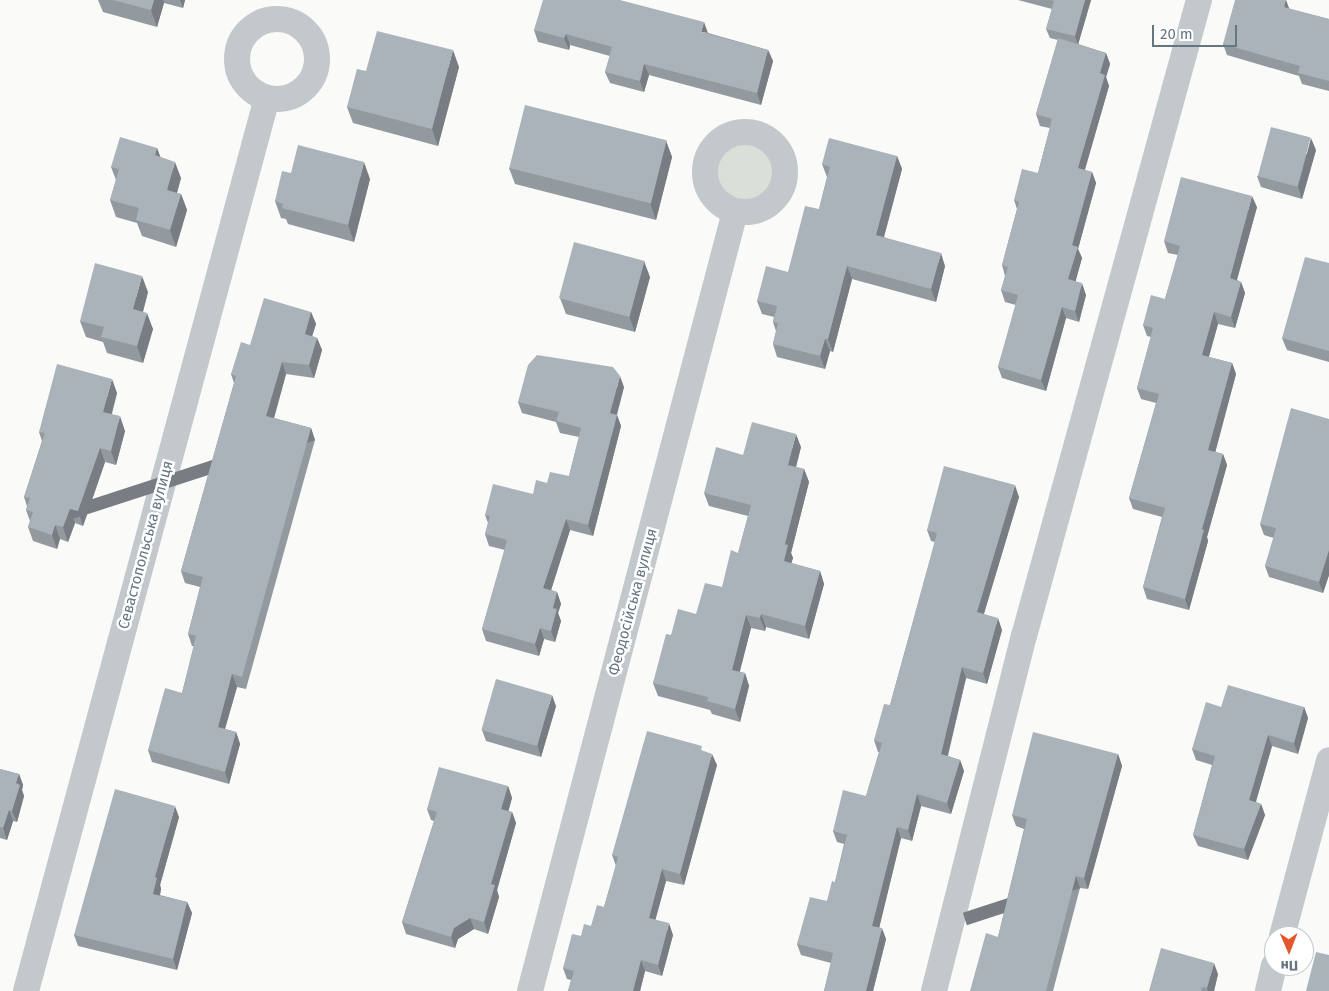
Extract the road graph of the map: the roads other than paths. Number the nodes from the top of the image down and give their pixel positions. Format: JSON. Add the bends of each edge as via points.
{"nodes":[{"id":1,"x":1199,"y":0,"type":"edge"},
{"id":2,"x":267,"y":98,"type":"dead end"},
{"id":3,"x":735,"y":212,"type":"dead end"},
{"id":4,"x":1329,"y":760,"type":"edge"},
{"id":5,"x":1285,"y":926,"type":"edge"},
{"id":6,"x":1272,"y":976,"type":"edge"},
{"id":7,"x":26,"y":991,"type":"edge"},
{"id":8,"x":530,"y":991,"type":"edge"},
{"id":9,"x":934,"y":991,"type":"edge"},
{"id":10,"x":1268,"y":991,"type":"edge"}],
"edges":[{"from":1,"to":9,"type":"street","via":[[1024,636]]},
{"from":2,"to":7,"type":"street","name":"Севастопольська вулиця"},
{"from":3,"to":8,"type":"street","name":"Феодосійська вулиця"},
{"from":4,"to":5,"type":"street"},
{"from":6,"to":10,"type":"street"}]}
